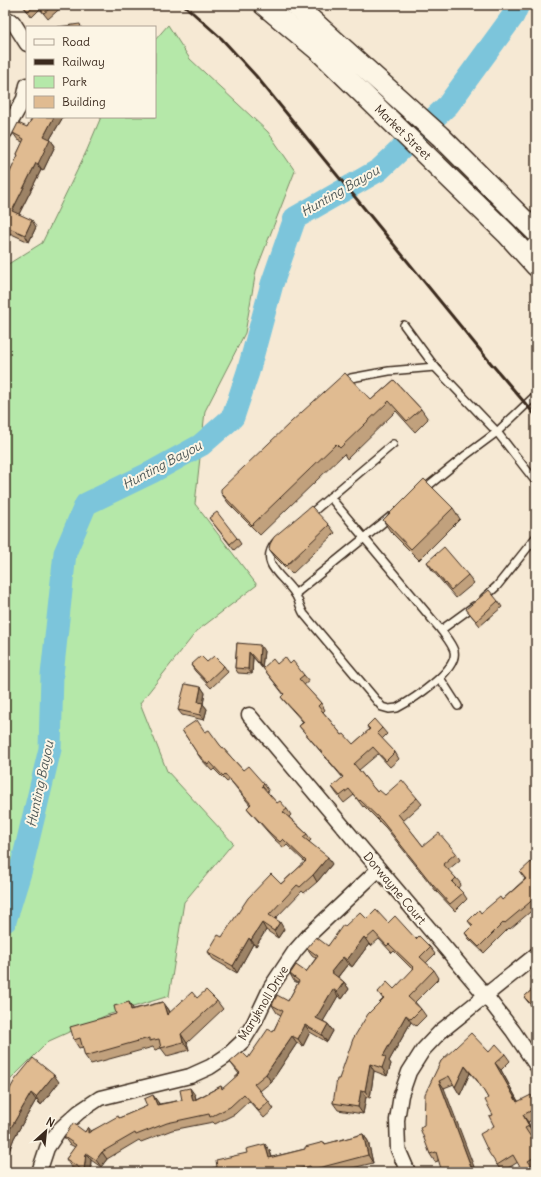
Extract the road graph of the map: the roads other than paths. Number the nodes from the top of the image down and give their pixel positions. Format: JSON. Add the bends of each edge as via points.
{"nodes":[{"id":1,"x":264,"y":5,"type":"edge"},
{"id":2,"x":295,"y":5,"type":"edge"},
{"id":3,"x":5,"y":18,"type":"edge"},
{"id":4,"x":26,"y":42,"type":"edge"},
{"id":5,"x":26,"y":90,"type":"edge"},
{"id":6,"x":5,"y":132,"type":"edge"},
{"id":7,"x":536,"y":232,"type":"edge"},
{"id":8,"x":533,"y":255,"type":"edge"},
{"id":9,"x":404,"y":325,"type":"dead end"},
{"id":10,"x":435,"y":367,"type":"junction"},
{"id":11,"x":340,"y":388,"type":"edge"},
{"id":12,"x":536,"y":395,"type":"edge"},
{"id":13,"x":497,"y":432,"type":"junction"},
{"id":14,"x":393,"y":444,"type":"dead end"},
{"id":15,"x":536,"y":482,"type":"edge"},
{"id":16,"x":418,"y":494,"type":"edge"},
{"id":17,"x":330,"y":497,"type":"junction"},
{"id":18,"x":394,"y":514,"type":"edge"},
{"id":19,"x":300,"y":522,"type":"edge"},
{"id":20,"x":282,"y":537,"type":"edge"},
{"id":21,"x":536,"y":537,"type":"edge"},
{"id":22,"x":364,"y":538,"type":"junction"},
{"id":23,"x":295,"y":594,"type":"junction"},
{"id":24,"x":441,"y":630,"type":"junction"},
{"id":25,"x":440,"y":678,"type":"junction"},
{"id":26,"x":458,"y":706,"type":"dead end"},
{"id":27,"x":249,"y":715,"type":"dead end"},
{"id":28,"x":379,"y":870,"type":"junction"},
{"id":29,"x":536,"y":955,"type":"edge"},
{"id":30,"x":486,"y":996,"type":"junction"},
{"id":31,"x":536,"y":1065,"type":"edge"},
{"id":32,"x":39,"y":1172,"type":"edge"},
{"id":33,"x":408,"y":1172,"type":"edge"}],
"edges":[{"from":1,"to":8,"type":"main road","name":"Market Street","via":[[319,51],[507,234]]},
{"from":2,"to":7,"type":"main road","name":"Market Street","via":[[440,136]]},
{"from":3,"to":4,"type":"street","via":[[13,22]]},
{"from":5,"to":6,"type":"street","via":[[24,99]]},
{"from":9,"to":10,"type":"lane"},
{"from":10,"to":11,"type":"lane","via":[[389,371],[351,378]]},
{"from":10,"to":13,"type":"lane"},
{"from":12,"to":13,"type":"lane"},
{"from":13,"to":15,"type":"lane"},
{"from":13,"to":16,"type":"lane"},
{"from":14,"to":17,"type":"lane"},
{"from":17,"to":19,"type":"lane"},
{"from":17,"to":22,"type":"lane"},
{"from":18,"to":22,"type":"lane"},
{"from":20,"to":23,"type":"lane","via":[[272,548],[269,557],[271,564]]},
{"from":21,"to":24,"type":"lane","via":[[497,586]]},
{"from":22,"to":23,"type":"lane"},
{"from":22,"to":24,"type":"lane"},
{"from":23,"to":25,"type":"lane","via":[[304,614],[382,707],[397,708]]},
{"from":24,"to":25,"type":"lane","via":[[454,651],[453,661]]},
{"from":25,"to":26,"type":"lane"},
{"from":27,"to":28,"type":"street","name":"Dorwayne Court"},
{"from":28,"to":30,"type":"street","name":"Dorwayne Court"},
{"from":28,"to":32,"type":"street","name":"Maryknoll Drive","via":[[304,940],[271,987],[254,1023],[242,1041],[228,1055],[190,1076],[100,1098],[59,1130],[47,1148]]},
{"from":29,"to":30,"type":"street"},
{"from":30,"to":31,"type":"street","name":"Dorwayne Court"},
{"from":30,"to":33,"type":"street","via":[[440,1032],[423,1050],[409,1072],[401,1095],[397,1120],[398,1149]]}]}
